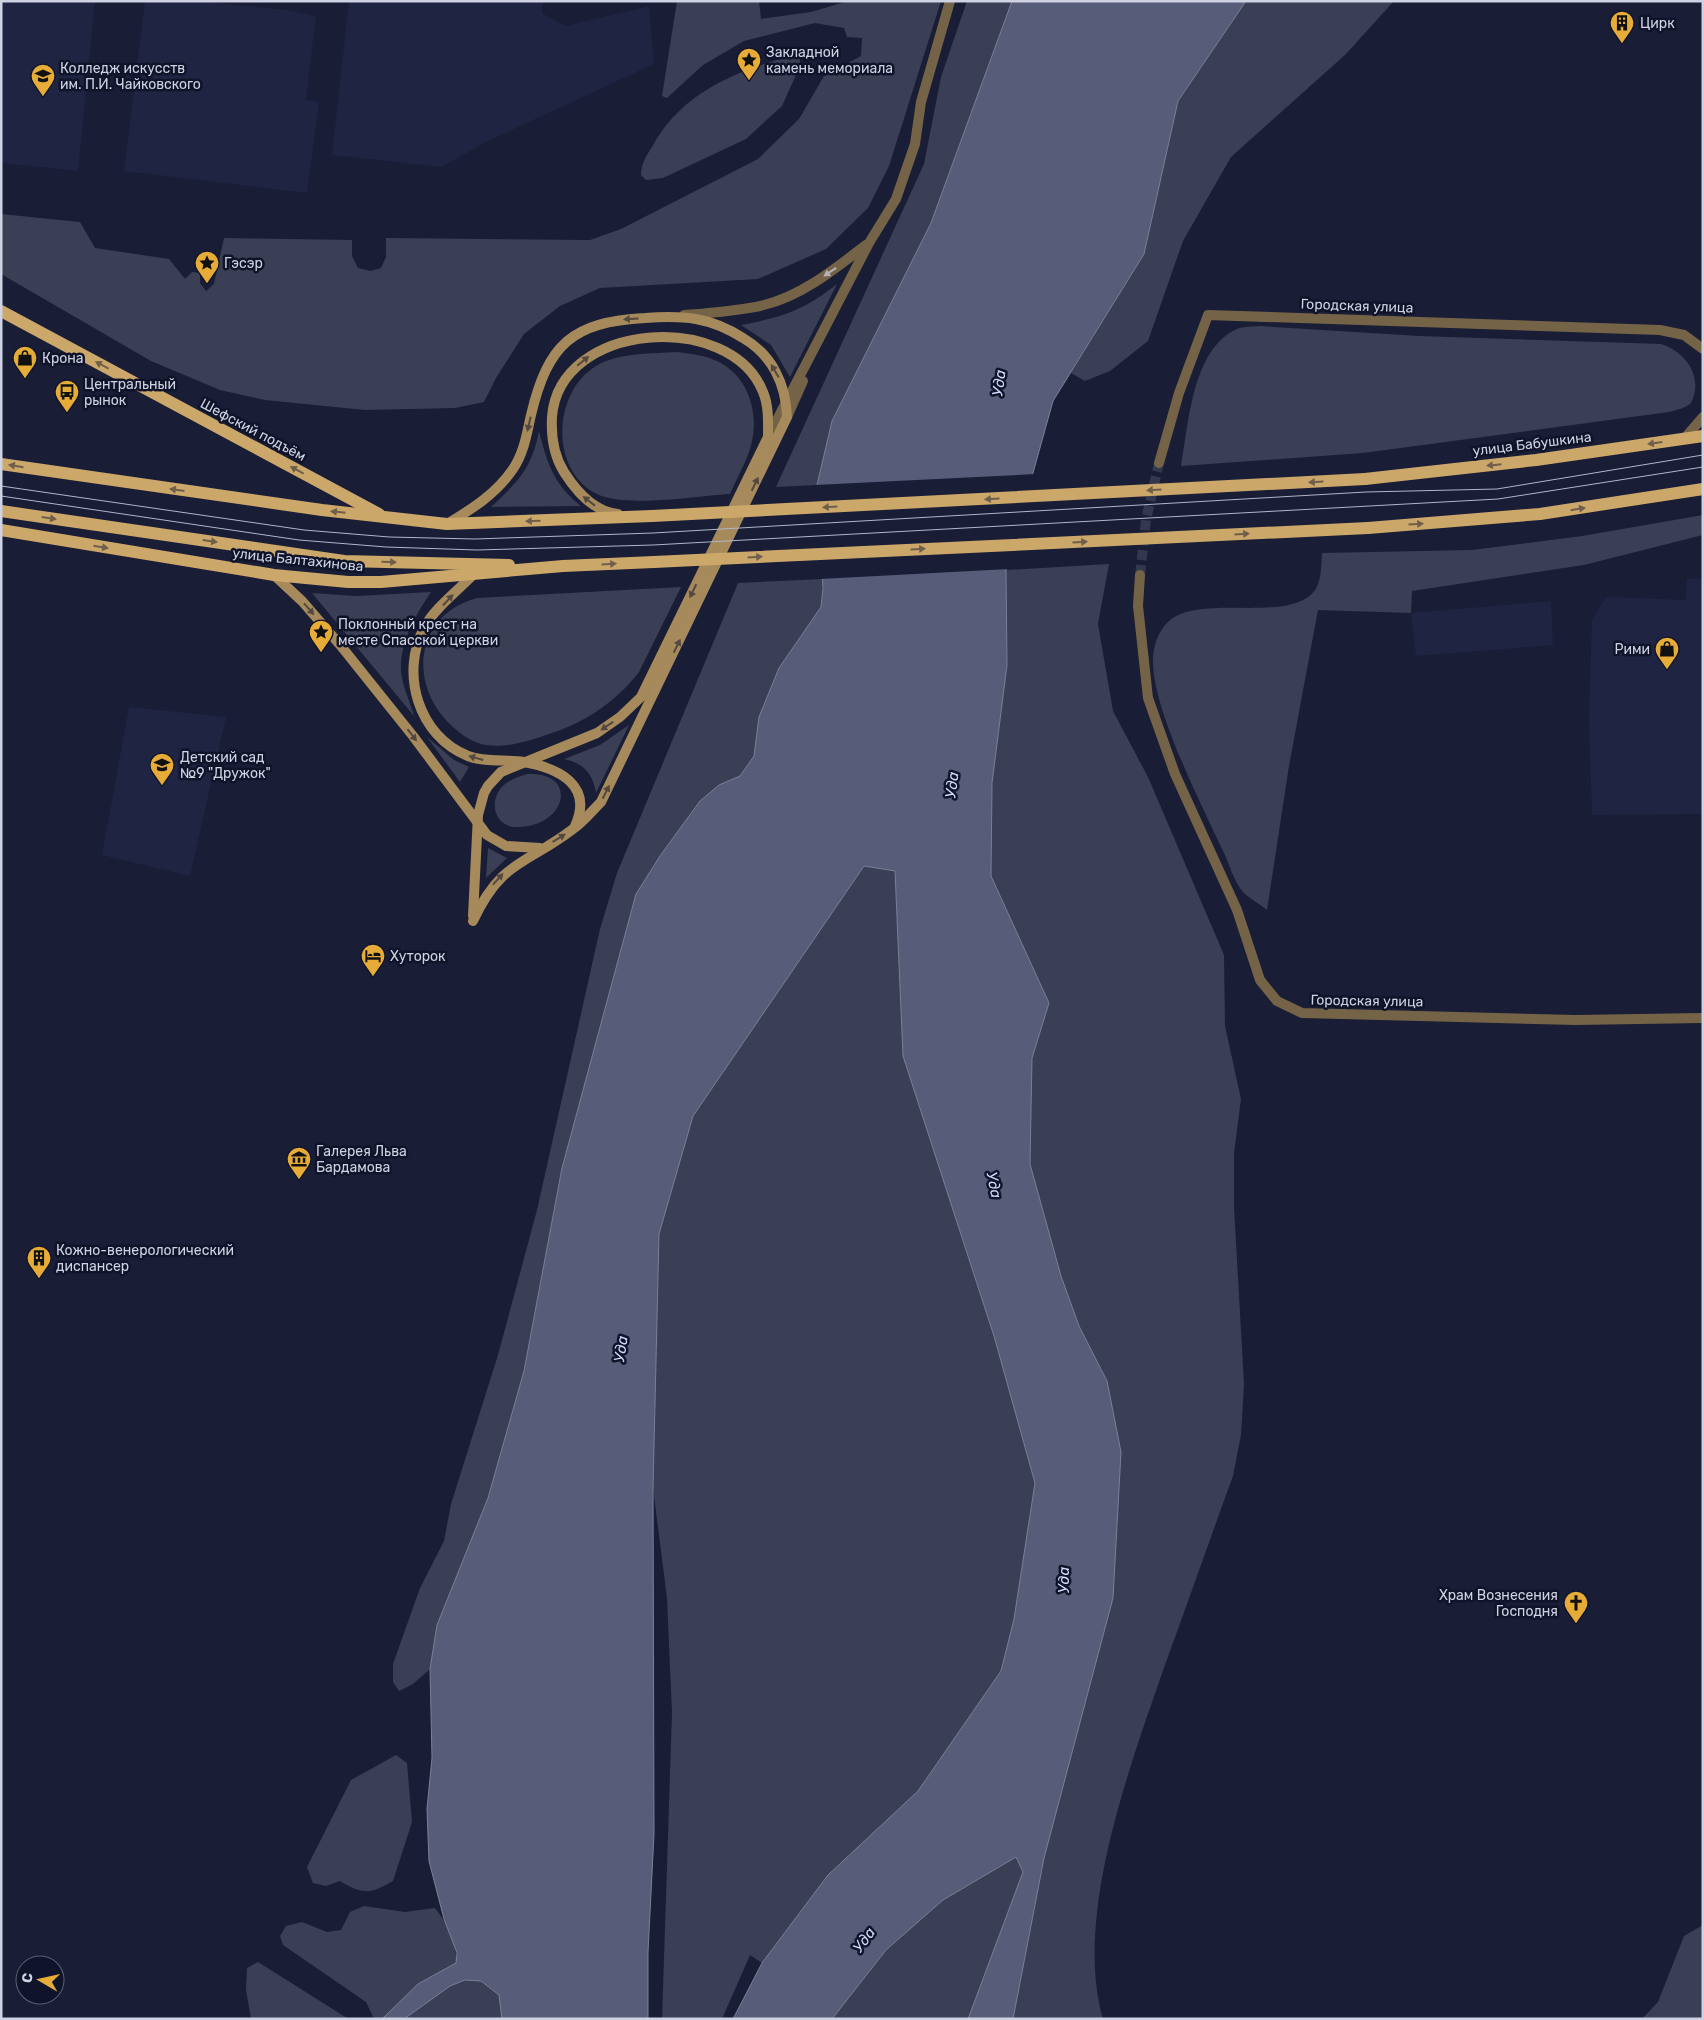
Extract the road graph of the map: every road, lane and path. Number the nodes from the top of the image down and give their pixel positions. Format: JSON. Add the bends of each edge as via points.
{"nodes":[{"id":1,"x":950,"y":1,"type":"edge"},
{"id":2,"x":869,"y":243,"type":"junction"},
{"id":3,"x":1,"y":311,"type":"edge"},
{"id":4,"x":681,"y":316,"type":"junction"},
{"id":5,"x":1703,"y":349,"type":"edge"},
{"id":6,"x":786,"y":400,"type":"junction"},
{"id":7,"x":1703,"y":416,"type":"edge"},
{"id":8,"x":786,"y":417,"type":"junction"},
{"id":9,"x":1703,"y":436,"type":"edge"},
{"id":10,"x":768,"y":437,"type":"junction"},
{"id":11,"x":1684,"y":439,"type":"junction"},
{"id":12,"x":1159,"y":463,"type":"tunnel mouth"},
{"id":13,"x":1,"y":464,"type":"edge"},
{"id":14,"x":1703,"y":489,"type":"edge"},
{"id":15,"x":1,"y":511,"type":"edge"},
{"id":16,"x":652,"y":516,"type":"junction"},
{"id":17,"x":386,"y":518,"type":"junction"},
{"id":18,"x":447,"y":524,"type":"junction"},
{"id":19,"x":1,"y":530,"type":"edge"},
{"id":20,"x":564,"y":566,"type":"junction"},
{"id":21,"x":274,"y":575,"type":"junction"},
{"id":22,"x":472,"y":575,"type":"junction"},
{"id":23,"x":1140,"y":575,"type":"tunnel mouth"},
{"id":24,"x":524,"y":762,"type":"junction"},
{"id":25,"x":478,"y":826,"type":"junction"},
{"id":26,"x":574,"y":829,"type":"junction"},
{"id":27,"x":543,"y":847,"type":"junction"},
{"id":28,"x":1703,"y":1018,"type":"edge"}],
"edges":[{"from":1,"to":2,"type":"street","via":[[930,69],[906,174],[896,199]]},
{"from":2,"to":4,"type":"street","one_way":true,"via":[[830,272],[795,293],[766,305]]},
{"from":2,"to":6,"type":"street"},
{"from":2,"to":8,"type":"street"},
{"from":17,"to":3,"type":"main road","name":"Шефский подъём","one_way":true},
{"from":6,"to":4,"type":"main road","one_way":true,"via":[[781,381],[772,366],[750,342],[719,325]]},
{"from":4,"to":18,"type":"main road","one_way":true,"via":[[596,324],[561,346],[541,377],[514,468],[490,495]]},
{"from":5,"to":12,"type":"street","name":"Городская улица","via":[[1684,335],[1660,330],[1208,315],[1179,393]]},
{"from":6,"to":8,"type":"main road"},
{"from":6,"to":10,"type":"street"},
{"from":7,"to":11,"type":"street"},
{"from":26,"to":8,"type":"main road","one_way":true,"via":[[601,802]]},
{"from":9,"to":11,"type":"main road","name":"улица Бабушкина"},
{"from":16,"to":10,"type":"main road","one_way":true,"via":[[608,513],[580,493],[560,466],[551,427],[553,410],[567,376],[590,355],[618,342],[668,338],[695,340],[720,349],[735,358],[757,381],[767,409]]},
{"from":10,"to":24,"type":"main road","one_way":true,"via":[[641,697],[620,718],[597,733]]},
{"from":11,"to":16,"type":"main road","name":"улица Бабушкина","one_way":true,"bridge":true,"via":[[1365,480]]},
{"from":17,"to":13,"type":"main road","one_way":true},
{"from":20,"to":14,"type":"main road","name":"улица Балтахинова","one_way":true,"bridge":true,"via":[[1368,528],[1540,514]]},
{"from":15,"to":20,"type":"main road","one_way":true,"via":[[344,561]]},
{"from":16,"to":18,"type":"main road","one_way":true},
{"from":17,"to":18,"type":"main road"},
{"from":19,"to":21,"type":"main road","name":"улица Балтахинова","one_way":true},
{"from":20,"to":22,"type":"main road","name":"улица Балтахинова"},
{"from":21,"to":22,"type":"main road","name":"улица Балтахинова","via":[[348,582]]},
{"from":21,"to":25,"type":"main road","one_way":true,"via":[[302,601],[341,646],[413,736]]},
{"from":24,"to":22,"type":"main road","one_way":true,"via":[[481,760],[453,748],[429,722],[414,692],[412,667],[424,627]]},
{"from":23,"to":28,"type":"street","name":"Городская улица","via":[[1138,606],[1148,698],[1175,774],[1237,910],[1260,980],[1278,1001],[1302,1014],[1575,1020]]},
{"from":24,"to":25,"type":"main road","via":[[501,772],[488,786],[480,804]]},
{"from":24,"to":26,"type":"main road","via":[[564,775],[576,788],[580,807]]},
{"from":25,"to":27,"type":"main road","via":[[506,846]]},
{"from":25,"to":27,"type":"main road","one_way":true,"via":[[473,921],[488,892],[502,875]]},
{"from":27,"to":26,"type":"main road","one_way":true}]}
